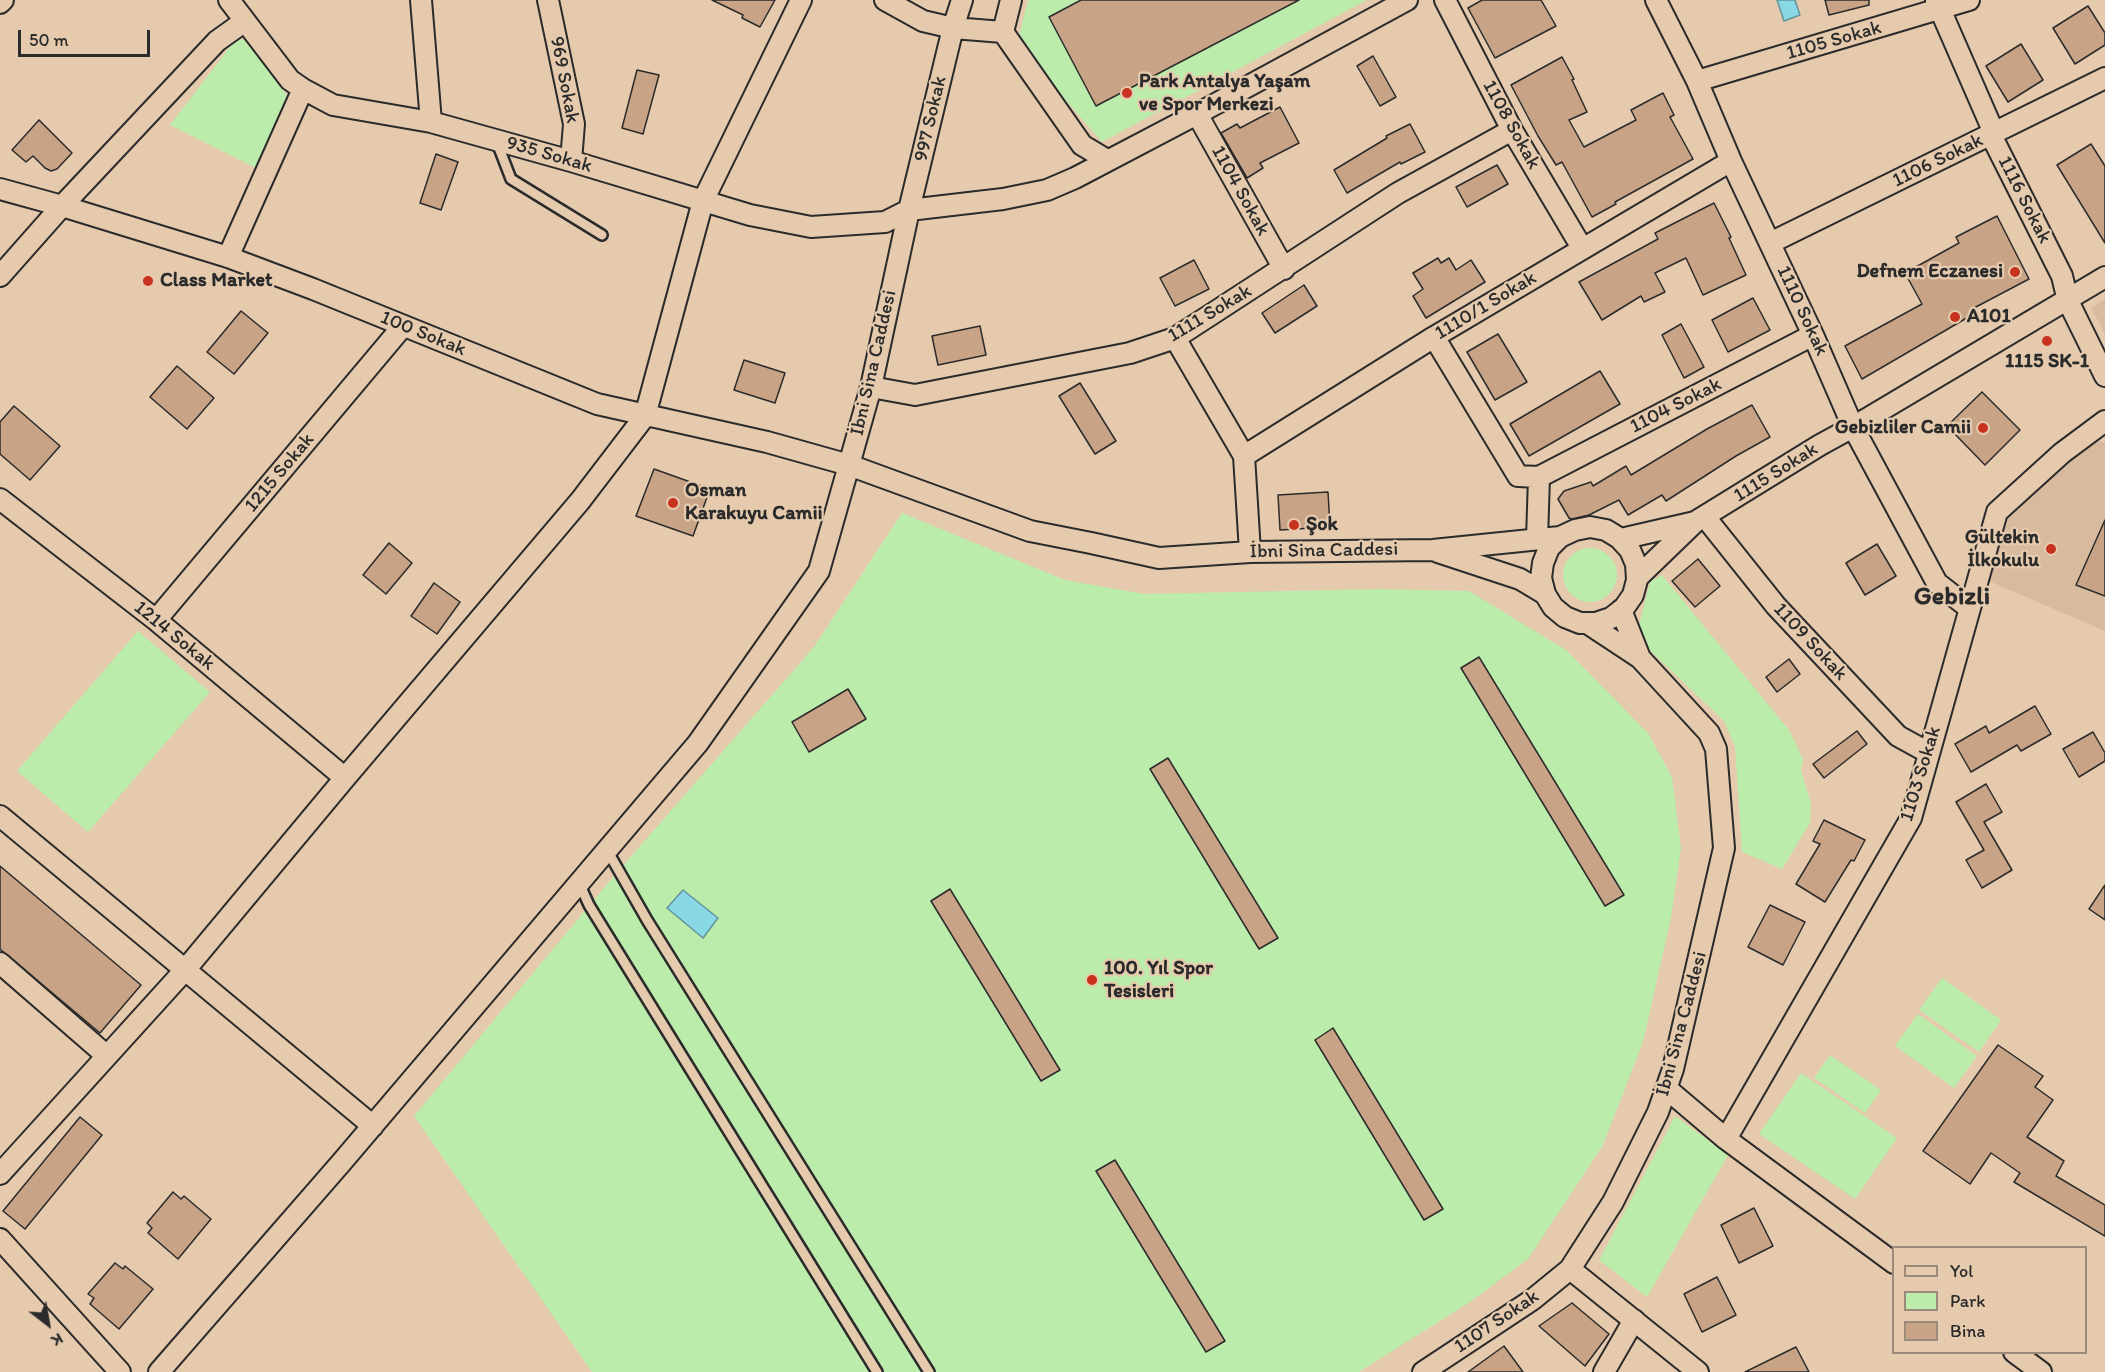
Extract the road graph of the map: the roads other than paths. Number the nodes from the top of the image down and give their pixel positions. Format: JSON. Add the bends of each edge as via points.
{"nodes":[{"id":1,"x":229,"y":0,"type":"edge"},
{"id":2,"x":421,"y":0,"type":"edge"},
{"id":3,"x":548,"y":0,"type":"edge"},
{"id":4,"x":801,"y":0,"type":"edge"},
{"id":5,"x":885,"y":0,"type":"edge"},
{"id":6,"x":962,"y":0,"type":"edge"},
{"id":7,"x":1011,"y":0,"type":"edge"},
{"id":8,"x":1407,"y":0,"type":"edge"},
{"id":9,"x":1445,"y":0,"type":"edge"},
{"id":10,"x":1656,"y":0,"type":"edge"},
{"id":11,"x":1969,"y":0,"type":"edge"},
{"id":12,"x":1939,"y":5,"type":"edge"},
{"id":13,"x":245,"y":21,"type":"junction"},
{"id":14,"x":953,"y":28,"type":"junction"},
{"id":15,"x":1003,"y":32,"type":"junction"},
{"id":16,"x":2105,"y":78,"type":"edge"},
{"id":17,"x":1697,"y":81,"type":"junction"},
{"id":18,"x":303,"y":89,"type":"junction"},
{"id":19,"x":1197,"y":114,"type":"junction"},
{"id":20,"x":431,"y":122,"type":"junction"},
{"id":21,"x":1512,"y":130,"type":"junction"},
{"id":22,"x":1991,"y":135,"type":"junction"},
{"id":23,"x":496,"y":140,"type":"junction"},
{"id":24,"x":571,"y":160,"type":"junction"},
{"id":25,"x":1107,"y":160,"type":"junction"},
{"id":26,"x":1731,"y":161,"type":"junction"},
{"id":27,"x":0,"y":189,"type":"edge"},
{"id":28,"x":703,"y":201,"type":"junction"},
{"id":29,"x":62,"y":206,"type":"junction"},
{"id":30,"x":909,"y":210,"type":"junction"},
{"id":31,"x":602,"y":235,"type":"dead end"},
{"id":32,"x":1770,"y":243,"type":"junction"},
{"id":33,"x":1582,"y":248,"type":"junction"},
{"id":34,"x":228,"y":257,"type":"junction"},
{"id":35,"x":1284,"y":269,"type":"junction"},
{"id":36,"x":0,"y":276,"type":"edge"},
{"id":37,"x":2105,"y":278,"type":"edge"},
{"id":38,"x":2068,"y":301,"type":"junction"},
{"id":39,"x":403,"y":326,"type":"junction"},
{"id":40,"x":1813,"y":334,"type":"junction"},
{"id":41,"x":1175,"y":338,"type":"junction"},
{"id":42,"x":1434,"y":338,"type":"junction"},
{"id":43,"x":2105,"y":376,"type":"edge"},
{"id":44,"x":871,"y":387,"type":"junction"},
{"id":45,"x":645,"y":416,"type":"junction"},
{"id":46,"x":2105,"y":421,"type":"edge"},
{"id":47,"x":1853,"y":427,"type":"junction"},
{"id":48,"x":1244,"y":456,"type":"junction"},
{"id":49,"x":849,"y":465,"type":"junction"},
{"id":50,"x":1539,"y":477,"type":"junction"},
{"id":51,"x":0,"y":499,"type":"edge"},
{"id":52,"x":1700,"y":520,"type":"junction"},
{"id":53,"x":1560,"y":537,"type":"junction"},
{"id":54,"x":1537,"y":539,"type":"junction"},
{"id":55,"x":1621,"y":539,"type":"junction"},
{"id":56,"x":1433,"y":550,"type":"junction"},
{"id":57,"x":1250,"y":552,"type":"junction"},
{"id":58,"x":1637,"y":578,"type":"junction"},
{"id":59,"x":1545,"y":594,"type":"junction"},
{"id":60,"x":1969,"y":608,"type":"junction"},
{"id":61,"x":1621,"y":610,"type":"junction"},
{"id":62,"x":156,"y":620,"type":"junction"},
{"id":63,"x":1587,"y":623,"type":"junction"},
{"id":64,"x":1640,"y":658,"type":"junction"},
{"id":65,"x":1929,"y":753,"type":"junction"},
{"id":66,"x":345,"y":778,"type":"junction"},
{"id":67,"x":1,"y":818,"type":"edge"},
{"id":68,"x":607,"y":849,"type":"junction"},
{"id":69,"x":579,"y":883,"type":"junction"},
{"id":70,"x":0,"y":963,"type":"edge"},
{"id":71,"x":185,"y":970,"type":"junction"},
{"id":72,"x":107,"y":1056,"type":"junction"},
{"id":73,"x":1667,"y":1089,"type":"junction"},
{"id":74,"x":373,"y":1126,"type":"junction"},
{"id":75,"x":1726,"y":1139,"type":"junction"},
{"id":76,"x":0,"y":1174,"type":"edge"},
{"id":77,"x":0,"y":1239,"type":"edge"},
{"id":78,"x":1892,"y":1262,"type":"edge"},
{"id":79,"x":1570,"y":1269,"type":"junction"},
{"id":80,"x":1634,"y":1320,"type":"junction"},
{"id":81,"x":2015,"y":1354,"type":"edge"},
{"id":82,"x":120,"y":1372,"type":"edge"},
{"id":83,"x":159,"y":1372,"type":"edge"},
{"id":84,"x":877,"y":1372,"type":"edge"},
{"id":85,"x":929,"y":1372,"type":"edge"},
{"id":86,"x":1423,"y":1372,"type":"edge"},
{"id":87,"x":1604,"y":1372,"type":"edge"},
{"id":88,"x":1698,"y":1372,"type":"edge"},
{"id":89,"x":2041,"y":1372,"type":"edge"}],
"edges":[{"from":1,"to":13,"type":"street","name":"935 Sokak"},
{"from":2,"to":20,"type":"street"},
{"from":3,"to":24,"type":"street","name":"969 Sokak","via":[[574,124]]},
{"from":4,"to":28,"type":"street"},
{"from":5,"to":14,"type":"street","via":[[923,21]]},
{"from":6,"to":14,"type":"street","name":"997 Sokak"},
{"from":7,"to":15,"type":"street"},
{"from":8,"to":19,"type":"street"},
{"from":9,"to":21,"type":"street","name":"1108 Sokak"},
{"from":10,"to":17,"type":"street","name":"1110 Sokak"},
{"from":11,"to":12,"type":"street","name":"1105 Sokak"},
{"from":12,"to":17,"type":"street","name":"1105 Sokak"},
{"from":12,"to":22,"type":"street","name":"1116 Sokak","via":[[1991,126]]},
{"from":13,"to":18,"type":"street","name":"935 Sokak","via":[[290,80]]},
{"from":13,"to":29,"type":"street","via":[[217,41]]},
{"from":14,"to":15,"type":"street"},
{"from":14,"to":30,"type":"street","name":"997 Sokak"},
{"from":15,"to":25,"type":"street","via":[[1082,145]]},
{"from":16,"to":22,"type":"street","name":"1106 Sokak"},
{"from":17,"to":26,"type":"street","name":"1110 Sokak"},
{"from":18,"to":20,"type":"street","name":"935 Sokak","via":[[333,105]]},
{"from":18,"to":34,"type":"street"},
{"from":19,"to":25,"type":"street"},
{"from":19,"to":35,"type":"street","name":"1104 Sokak"},
{"from":20,"to":23,"type":"street","name":"935 Sokak"},
{"from":21,"to":33,"type":"street","name":"1108 Sokak"},
{"from":21,"to":35,"type":"street","name":"1111 Sokak","via":[[1398,193]]},
{"from":22,"to":32,"type":"street","name":"1106 Sokak"},
{"from":22,"to":38,"type":"street","name":"1116 Sokak","via":[[2062,276]]},
{"from":23,"to":24,"type":"street","name":"935 Sokak"},
{"from":23,"to":31,"type":"lane","via":[[511,179]]},
{"from":24,"to":28,"type":"street","name":"935 Sokak"},
{"from":25,"to":30,"type":"street","via":[[1047,190]]},
{"from":26,"to":32,"type":"street","name":"1110 Sokak"},
{"from":26,"to":33,"type":"street","name":"1110/1 Sokak"},
{"from":27,"to":29,"type":"street","name":"100 Sokak"},
{"from":28,"to":30,"type":"street","name":"935 Sokak","via":[[811,227],[885,222]]},
{"from":28,"to":45,"type":"street"},
{"from":29,"to":34,"type":"street","name":"100 Sokak"},
{"from":29,"to":36,"type":"street"},
{"from":30,"to":44,"type":"street","name":"İbni Sina Caddesi"},
{"from":32,"to":40,"type":"street","name":"1110 Sokak"},
{"from":33,"to":42,"type":"street","name":"1110/1 Sokak"},
{"from":34,"to":39,"type":"street","name":"100 Sokak"},
{"from":35,"to":41,"type":"street","name":"1111 Sokak"},
{"from":37,"to":38,"type":"street","name":"1115 Sokak"},
{"from":38,"to":43,"type":"street","name":"1116 Sokak"},
{"from":38,"to":47,"type":"street","name":"1115 Sokak"},
{"from":39,"to":45,"type":"street","name":"100 Sokak","via":[[597,404]]},
{"from":39,"to":62,"type":"street","name":"1215 Sokak"},
{"from":40,"to":47,"type":"street","name":"1110 Sokak"},
{"from":40,"to":50,"type":"street","name":"1104 Sokak"},
{"from":41,"to":44,"type":"street","name":"1111 Sokak","via":[[1130,353],[915,395]]},
{"from":41,"to":48,"type":"street"},
{"from":42,"to":48,"type":"street","name":"1110/1 Sokak"},
{"from":42,"to":50,"type":"street","via":[[1518,476]]},
{"from":44,"to":49,"type":"street","name":"İbni Sina Caddesi"},
{"from":45,"to":49,"type":"street","name":"100 Sokak","via":[[767,442]]},
{"from":45,"to":66,"type":"street","via":[[580,501]]},
{"from":46,"to":60,"type":"street","name":"1103 Sokak","via":[[2062,453],[1997,512]]},
{"from":47,"to":52,"type":"street","name":"1115 Sokak"},
{"from":47,"to":60,"type":"street","name":"1110 Sokak","via":[[1938,583]]},
{"from":48,"to":57,"type":"street"},
{"from":49,"to":57,"type":"street","name":"İbni Sina Caddesi","via":[[1030,531],[1159,558]]},
{"from":49,"to":68,"type":"street","via":[[819,571],[698,743]]},
{"from":50,"to":54,"type":"street"},
{"from":51,"to":62,"type":"street","name":"1214 Sokak"},
{"from":52,"to":55,"type":"street","name":"1115 Sokak"},
{"from":52,"to":58,"type":"street","name":"1115 Sokak"},
{"from":52,"to":65,"type":"street","name":"1109 Sokak","via":[[1898,736]]},
{"from":53,"to":54,"type":"street","name":"İbni Sina Caddesi"},
{"from":53,"to":55,"type":"street","name":"İbni Sina Caddesi","via":[[1590,527]]},
{"from":53,"to":59,"type":"street","via":[[1543,563]]},
{"from":54,"to":56,"type":"street","name":"İbni Sina Caddesi"},
{"from":55,"to":58,"type":"street","via":[[1636,564]]},
{"from":56,"to":57,"type":"street","name":"İbni Sina Caddesi"},
{"from":56,"to":59,"type":"street","name":"İbni Sina Caddesi","via":[[1520,579]]},
{"from":58,"to":61,"type":"street","via":[[1633,595]]},
{"from":59,"to":63,"type":"street","name":"İbni Sina Caddesi","via":[[1565,617]]},
{"from":60,"to":65,"type":"street","name":"1103 Sokak"},
{"from":61,"to":63,"type":"street","via":[[1611,618]]},
{"from":61,"to":64,"type":"street","name":"İbni Sina Caddesi"},
{"from":62,"to":66,"type":"street","name":"1214 Sokak"},
{"from":63,"to":64,"type":"street","name":"İbni Sina Caddesi"},
{"from":64,"to":73,"type":"street","name":"İbni Sina Caddesi","via":[[1709,733],[1716,749],[1724,848]]},
{"from":65,"to":75,"type":"street","name":"1103 Sokak","via":[[1911,818]]},
{"from":66,"to":71,"type":"street"},
{"from":67,"to":71,"type":"street"},
{"from":68,"to":69,"type":"street"},
{"from":68,"to":85,"type":"lane","via":[[653,930]]},
{"from":69,"to":74,"type":"street"},
{"from":69,"to":84,"type":"lane"},
{"from":70,"to":72,"type":"street"},
{"from":71,"to":72,"type":"street"},
{"from":71,"to":74,"type":"street"},
{"from":72,"to":76,"type":"street"},
{"from":73,"to":75,"type":"street"},
{"from":73,"to":79,"type":"street","name":"İbni Sina Caddesi","via":[[1613,1202]]},
{"from":74,"to":83,"type":"street"},
{"from":75,"to":78,"type":"street"},
{"from":77,"to":82,"type":"street"},
{"from":79,"to":80,"type":"street"},
{"from":79,"to":86,"type":"street","name":"1107 Sokak","via":[[1532,1300]]},
{"from":80,"to":87,"type":"street"},
{"from":80,"to":88,"type":"street"},
{"from":81,"to":89,"type":"street"}]}
